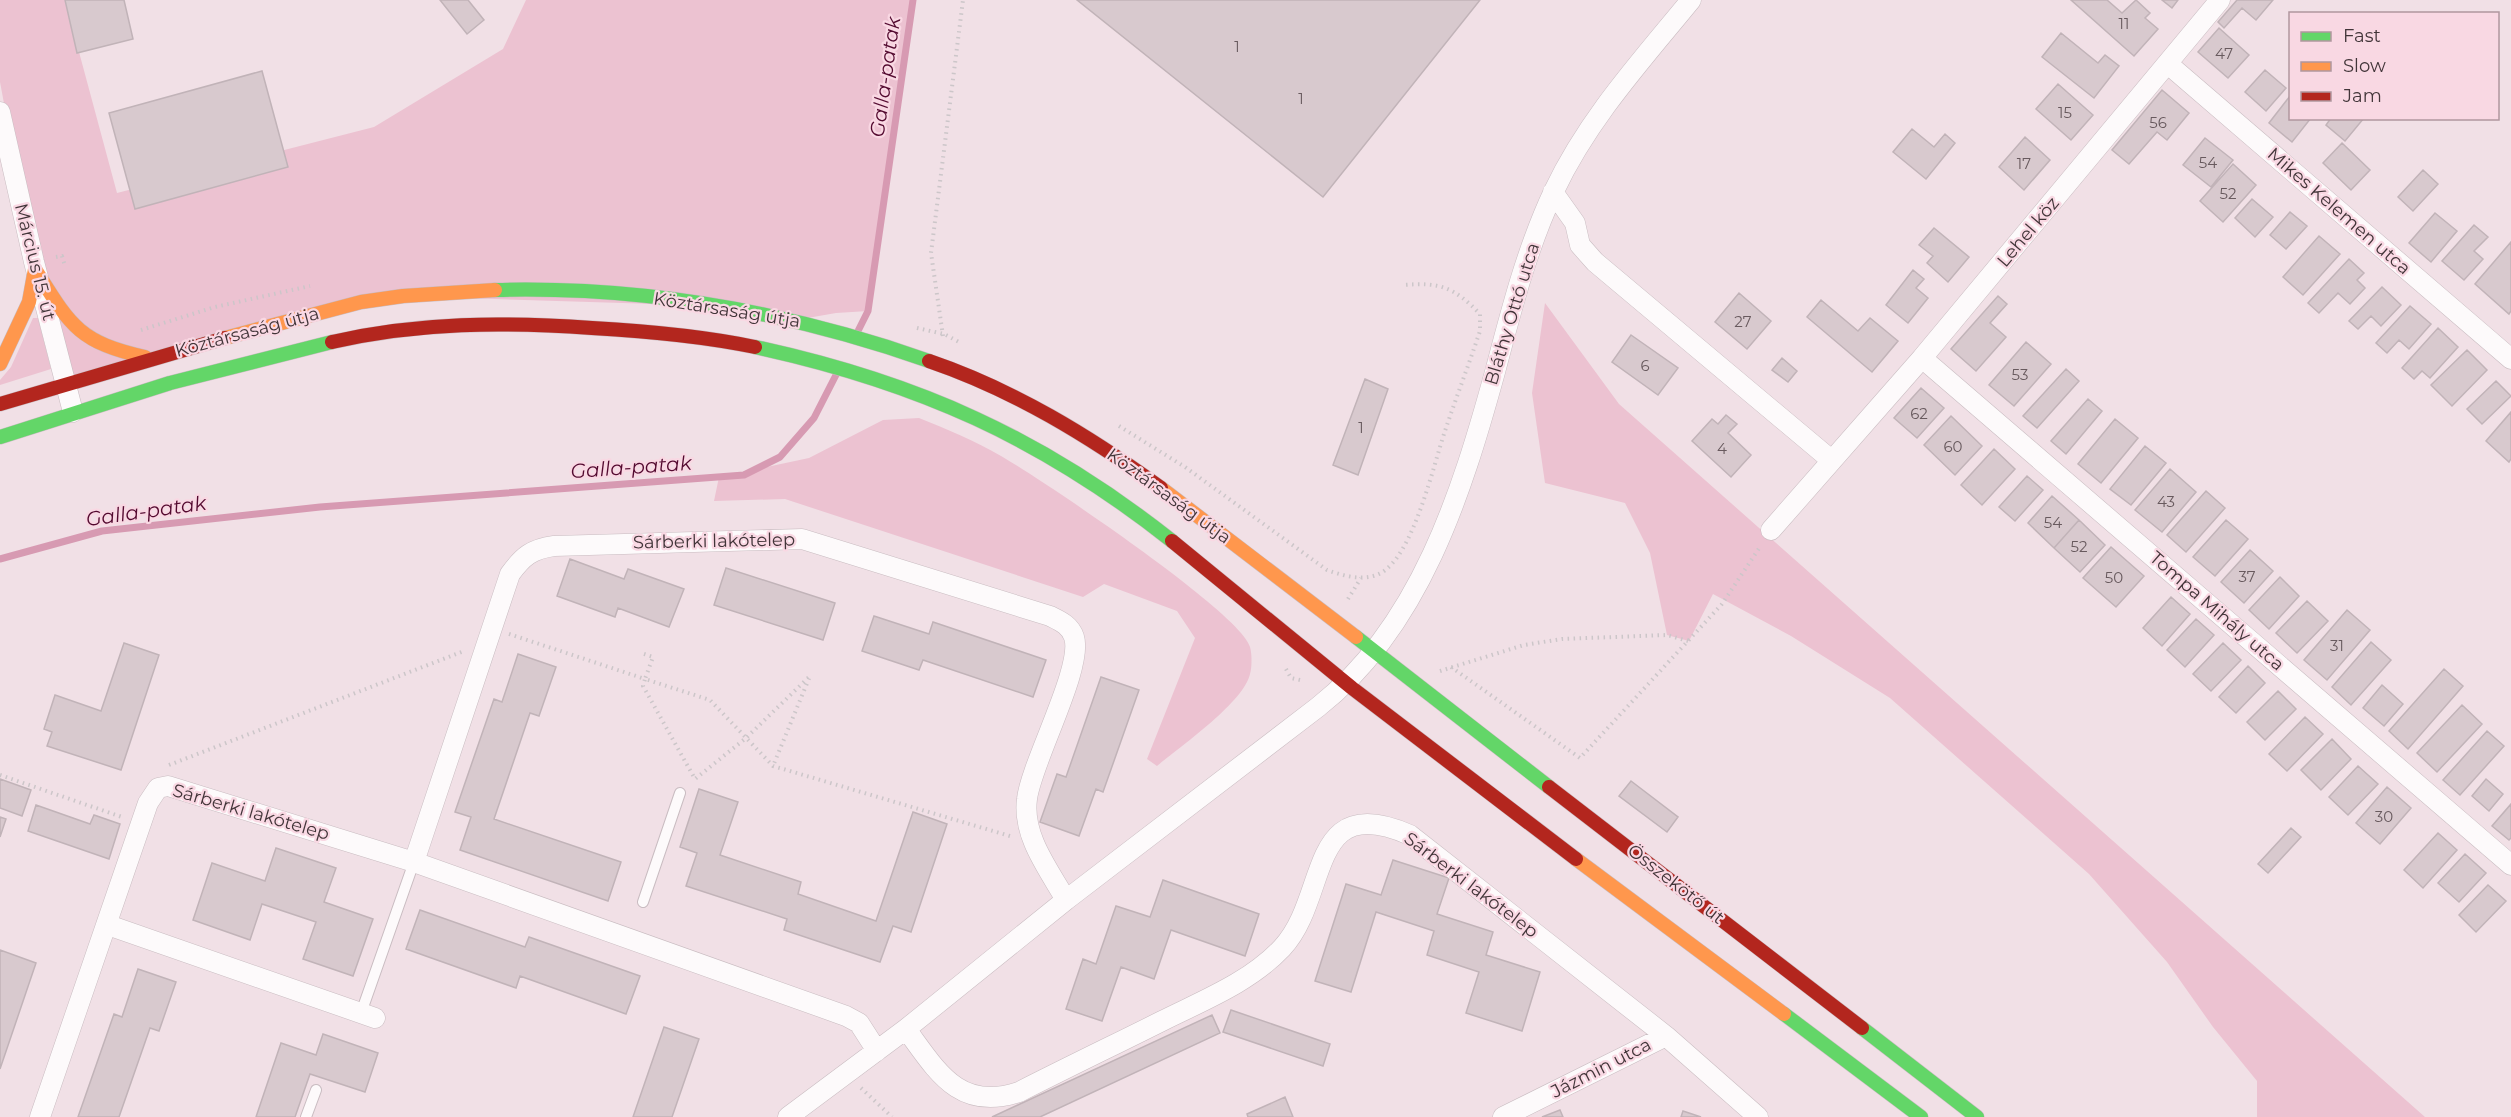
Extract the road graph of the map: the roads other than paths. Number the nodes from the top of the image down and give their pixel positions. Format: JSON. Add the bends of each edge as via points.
{"nodes":[{"id":1,"x":1691,"y":0,"type":"edge"},
{"id":2,"x":2220,"y":0,"type":"edge"},
{"id":3,"x":2168,"y":64,"type":"junction"},
{"id":4,"x":0,"y":112,"type":"edge"},
{"id":5,"x":1553,"y":192,"type":"junction"},
{"id":6,"x":35,"y":269,"type":"junction"},
{"id":7,"x":149,"y":358,"type":"junction"},
{"id":8,"x":1922,"y":358,"type":"junction"},
{"id":9,"x":2511,"y":359,"type":"edge"},
{"id":10,"x":0,"y":364,"type":"edge"},
{"id":11,"x":65,"y":383,"type":"junction"},
{"id":12,"x":0,"y":404,"type":"edge"},
{"id":13,"x":73,"y":412,"type":"junction"},
{"id":14,"x":0,"y":437,"type":"edge"},
{"id":15,"x":1830,"y":459,"type":"junction"},
{"id":16,"x":1771,"y":530,"type":"road end"},
{"id":17,"x":1375,"y":651,"type":"junction"},
{"id":18,"x":1347,"y":684,"type":"junction"},
{"id":19,"x":680,"y":793,"type":"dead end"},
{"id":20,"x":414,"y":862,"type":"junction"},
{"id":21,"x":2511,"y":865,"type":"edge"},
{"id":22,"x":1066,"y":900,"type":"junction"},
{"id":23,"x":643,"y":902,"type":"dead end"},
{"id":24,"x":108,"y":925,"type":"junction"},
{"id":25,"x":368,"y":1016,"type":"joint"},
{"id":26,"x":906,"y":1029,"type":"junction"},
{"id":27,"x":1666,"y":1036,"type":"junction"},
{"id":28,"x":877,"y":1051,"type":"junction"},
{"id":29,"x":316,"y":1090,"type":"dead end"},
{"id":30,"x":40,"y":1117,"type":"edge"},
{"id":31,"x":306,"y":1117,"type":"edge"},
{"id":32,"x":788,"y":1117,"type":"edge"},
{"id":33,"x":1503,"y":1117,"type":"edge"},
{"id":34,"x":1758,"y":1117,"type":"edge"},
{"id":35,"x":1921,"y":1117,"type":"edge"},
{"id":36,"x":1977,"y":1117,"type":"edge"}],
"edges":[{"from":1,"to":5,"type":"street","name":"Bláthy Ottó utca","via":[[1614,92],[1581,139]]},
{"from":2,"to":3,"type":"street","name":"Lehel köz"},
{"from":3,"to":8,"type":"street","name":"Lehel köz"},
{"from":3,"to":9,"type":"street","name":"Mikes Kelemen utca"},
{"from":4,"to":6,"type":"street","name":"Március 15. út"},
{"from":5,"to":15,"type":"street","via":[[1575,224],[1580,245],[1595,262]]},
{"from":5,"to":17,"type":"street","name":"Bláthy Ottó utca","via":[[1516,296],[1452,506],[1425,571]]},
{"from":6,"to":7,"type":"street","via":[[57,305],[83,334],[103,347]]},
{"from":6,"to":10,"type":"street","via":[[29,302]]},
{"from":6,"to":11,"type":"street","name":"Március 15. út"},
{"from":7,"to":11,"type":"street","name":"Köztársaság útja"},
{"from":7,"to":17,"type":"street","name":"Köztársaság útja","via":[[322,312],[400,296],[478,291],[561,290],[664,298],[823,326],[973,377],[1055,417],[1230,539]]},
{"from":8,"to":15,"type":"street","name":"Lehel köz"},
{"from":8,"to":21,"type":"street","name":"Tompa Mihály utca"},
{"from":11,"to":12,"type":"street","name":"Köztársaság útja"},
{"from":11,"to":13,"type":"street","name":"Március 15. út"},
{"from":13,"to":14,"type":"street","name":"Köztársaság útja"},
{"from":13,"to":18,"type":"street","name":"Köztársaság útja","via":[[208,372],[331,342],[432,325],[608,328],[716,340],[813,360],[923,394],[991,423],[1069,468],[1180,549]]},
{"from":15,"to":16,"type":"street","name":"Lehel köz"},
{"from":17,"to":18,"type":"street","name":"Bláthy Ottó utca"},
{"from":17,"to":36,"type":"street","name":"Összekötő út"},
{"from":18,"to":22,"type":"street","name":"Bláthy Ottó utca"},
{"from":18,"to":35,"type":"street","name":"Összekötő út"},
{"from":19,"to":23,"type":"lane"},
{"from":20,"to":22,"type":"street","name":"Sárberki lakótelep","via":[[510,574],[521,559],[535,549],[802,538],[1050,616],[1067,625],[1074,638],[1075,652],[1027,798],[1027,823],[1034,843]]},
{"from":20,"to":24,"type":"street","name":"Sárberki lakótelep","via":[[180,788],[158,788],[148,803]]},
{"from":20,"to":25,"type":"lane"},
{"from":20,"to":28,"type":"street","name":"Sárberki lakótelep","via":[[846,1016],[859,1023]]},
{"from":22,"to":26,"type":"street","name":"Bláthy Ottó utca"},
{"from":24,"to":25,"type":"street"},
{"from":24,"to":30,"type":"street","name":"Sárberki lakótelep"},
{"from":26,"to":27,"type":"street","name":"Sárberki lakótelep","via":[[943,1078],[962,1092],[979,1098],[1000,1098],[1019,1092],[1229,988],[1270,960],[1295,934],[1323,854],[1335,836],[1350,825],[1370,822],[1410,835]]},
{"from":26,"to":28,"type":"street","name":"Bláthy Ottó utca"},
{"from":27,"to":33,"type":"street","name":"Jázmin utca"},
{"from":27,"to":34,"type":"street","name":"Sárberki lakótelep"},
{"from":28,"to":32,"type":"street","name":"Bláthy Ottó utca"},
{"from":29,"to":31,"type":"lane"}]}
